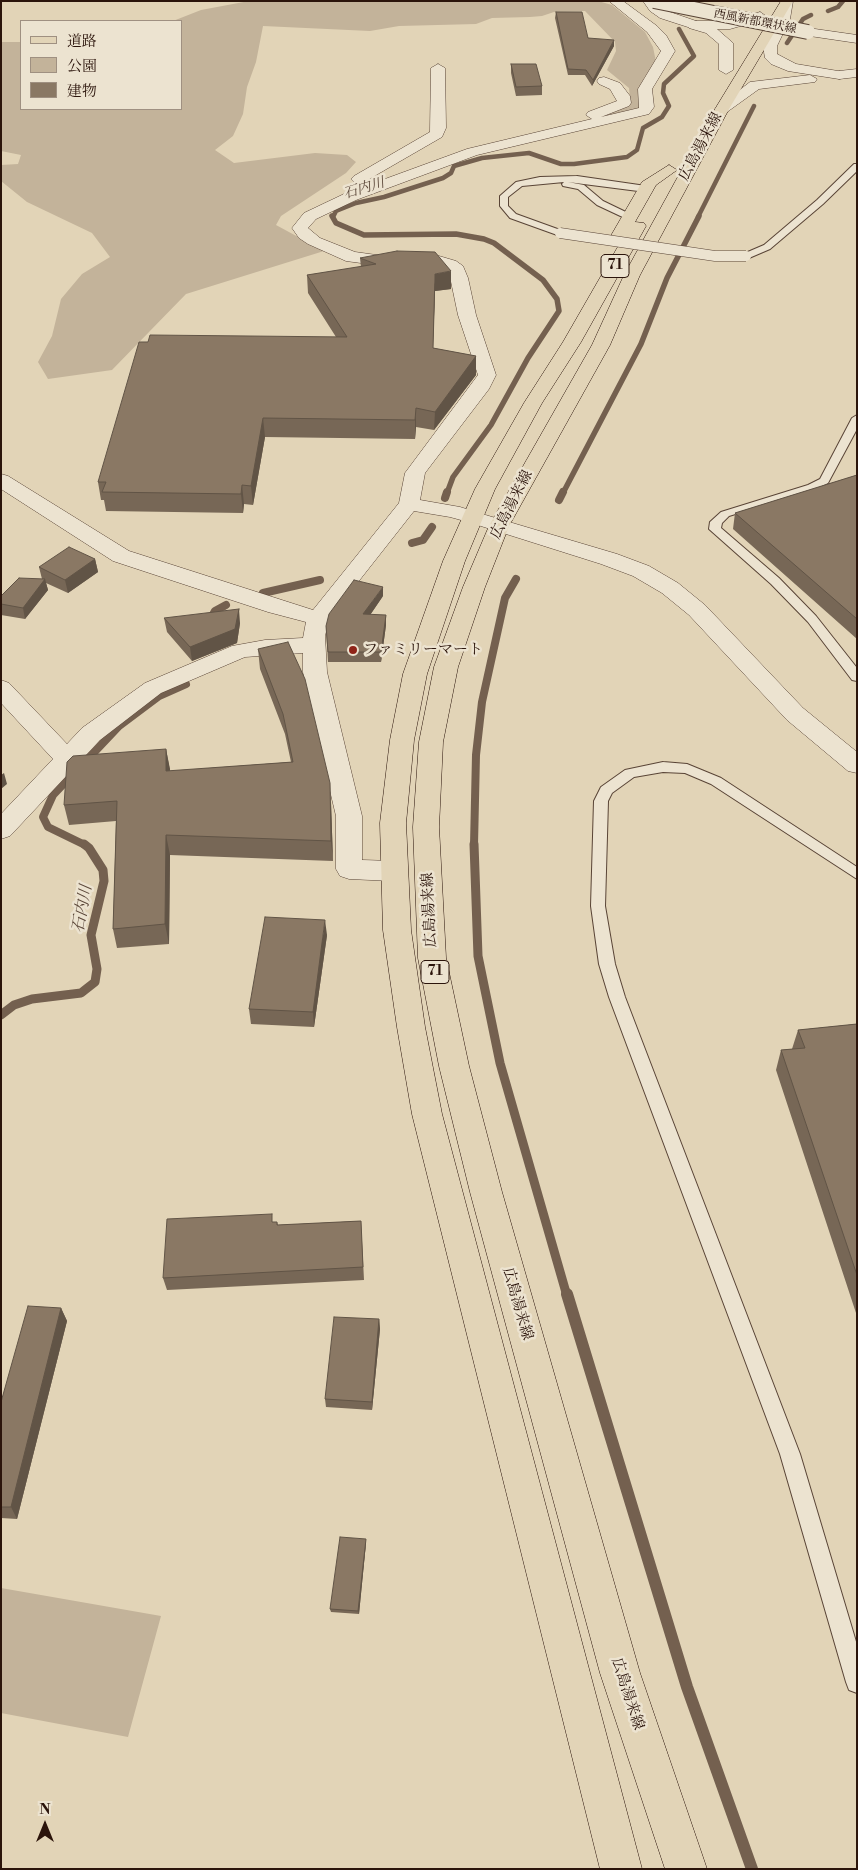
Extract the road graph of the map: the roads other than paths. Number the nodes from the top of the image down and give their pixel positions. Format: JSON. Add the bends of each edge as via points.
{"nodes":[{"id":1,"x":615,"y":1,"type":"edge"},
{"id":2,"x":649,"y":1,"type":"edge"},
{"id":3,"x":654,"y":1,"type":"edge"},
{"id":4,"x":683,"y":1,"type":"edge"},
{"id":5,"x":787,"y":1,"type":"edge"},
{"id":6,"x":762,"y":12,"type":"joint"},
{"id":7,"x":694,"y":25,"type":"junction"},
{"id":8,"x":810,"y":29,"type":"junction"},
{"id":9,"x":857,"y":32,"type":"edge"},
{"id":10,"x":857,"y":39,"type":"edge"},
{"id":11,"x":438,"y":68,"type":"dead end"},
{"id":12,"x":857,"y":73,"type":"edge"},
{"id":13,"x":838,"y":75,"type":"junction"},
{"id":14,"x":604,"y":81,"type":"dead end"},
{"id":15,"x":721,"y":87,"type":"junction"},
{"id":16,"x":696,"y":122,"type":"dead end"},
{"id":17,"x":533,"y":136,"type":"junction"},
{"id":18,"x":678,"y":154,"type":"dead end"},
{"id":19,"x":857,"y":166,"type":"edge"},
{"id":20,"x":669,"y":170,"type":"junction"},
{"id":21,"x":540,"y":180,"type":"junction"},
{"id":22,"x":646,"y":189,"type":"junction"},
{"id":23,"x":310,"y":216,"type":"junction"},
{"id":24,"x":630,"y":217,"type":"junction"},
{"id":25,"x":591,"y":309,"type":"junction"},
{"id":26,"x":857,"y":418,"type":"edge"},
{"id":27,"x":1,"y":480,"type":"edge"},
{"id":28,"x":410,"y":504,"type":"junction"},
{"id":29,"x":485,"y":521,"type":"junction"},
{"id":30,"x":318,"y":618,"type":"junction"},
{"id":31,"x":313,"y":646,"type":"junction"},
{"id":32,"x":857,"y":677,"type":"edge"},
{"id":33,"x":1,"y":688,"type":"edge"},
{"id":34,"x":70,"y":757,"type":"junction"},
{"id":35,"x":857,"y":765,"type":"edge"},
{"id":36,"x":1,"y":830,"type":"edge"},
{"id":37,"x":393,"y":871,"type":"junction"},
{"id":38,"x":857,"y":874,"type":"edge"},
{"id":39,"x":857,"y":1682,"type":"edge"},
{"id":40,"x":621,"y":1869,"type":"edge"},
{"id":41,"x":686,"y":1869,"type":"edge"}],
"edges":[{"from":1,"to":17,"type":"street","via":[[652,29],[668,51],[645,88],[647,107],[634,115]]},
{"from":2,"to":7,"type":"street","via":[[665,15]]},
{"from":3,"to":8,"type":"street","name":"西風新都環状線","bridge":true},
{"from":4,"to":8,"type":"street","name":"西風新都環状線"},
{"from":5,"to":13,"type":"street","via":[[784,19],[770,46],[770,56],[793,68]]},
{"from":5,"to":15,"type":"main road","name":"広島湯来線","number":"71"},
{"from":6,"to":7,"type":"street","via":[[730,25]]},
{"from":6,"to":15,"type":"main road","name":"広島湯来線","number":"71"},
{"from":7,"to":15,"type":"street","via":[[711,30],[726,43]]},
{"from":8,"to":9,"type":"street","name":"西風新都環状線"},
{"from":8,"to":10,"type":"street","name":"西風新都環状線"},
{"from":11,"to":23,"type":"street","via":[[437,134],[326,197],[311,209]]},
{"from":12,"to":13,"type":"street"},
{"from":13,"to":15,"type":"street"},
{"from":14,"to":17,"type":"street","via":[[615,86],[624,103]]},
{"from":15,"to":16,"type":"main road","name":"広島湯来線","number":"71"},
{"from":15,"to":29,"type":"main road","name":"広島湯来線","number":"71","via":[[601,345]]},
{"from":17,"to":23,"type":"street","via":[[472,152],[350,197]]},
{"from":18,"to":20,"type":"main road","name":"広島湯来線","number":"71"},
{"from":19,"to":21,"type":"lane","bridge":true,"via":[[767,247],[746,256],[715,256],[560,233],[520,219],[504,206],[504,196],[510,190]]},
{"from":20,"to":22,"type":"main road","via":[[650,182]]},
{"from":20,"to":25,"type":"main road","name":"広島湯来線","number":"71"},
{"from":21,"to":22,"type":"lane","via":[[578,179]]},
{"from":21,"to":24,"type":"lane","via":[[581,187],[600,203]]},
{"from":22,"to":24,"type":"main road"},
{"from":23,"to":28,"type":"street","via":[[300,228],[305,235],[332,250],[370,261],[439,261],[457,270],[460,278],[467,315],[487,375],[415,473]]},
{"from":24,"to":25,"type":"main road","via":[[599,270]]},
{"from":25,"to":29,"type":"main road","name":"広島湯来線","number":"71","via":[[533,403]]},
{"from":26,"to":32,"type":"lane","via":[[824,481],[725,514],[716,522],[714,529],[781,587],[812,619]]},
{"from":27,"to":30,"type":"street","via":[[121,556]]},
{"from":28,"to":29,"type":"street","via":[[453,511]]},
{"from":28,"to":30,"type":"street"},
{"from":29,"to":35,"type":"street","via":[[625,564],[670,588],[697,610],[795,714]]},
{"from":29,"to":37,"type":"main road","name":"広島湯来線","number":"71","via":[[443,589],[414,674],[402,740],[393,823]]},
{"from":29,"to":41,"type":"main road","name":"広島湯来線","number":"71","via":[[474,587],[446,667],[430,742],[426,827],[432,958],[454,1066],[486,1192],[620,1673]]},
{"from":30,"to":31,"type":"street"},
{"from":31,"to":34,"type":"street","via":[[246,650],[178,676],[153,688],[124,709],[91,734]]},
{"from":31,"to":37,"type":"street","via":[[322,706],[349,816],[349,869]]},
{"from":33,"to":34,"type":"street","via":[[59,751]]},
{"from":34,"to":36,"type":"street"},
{"from":37,"to":40,"type":"main road","name":"広島湯来線","number":"71","via":[[403,978],[430,1123]]},
{"from":38,"to":39,"type":"lane","via":[[716,781],[687,769],[663,767],[630,773],[606,790],[600,801],[598,906],[617,997],[790,1454]]}]}
